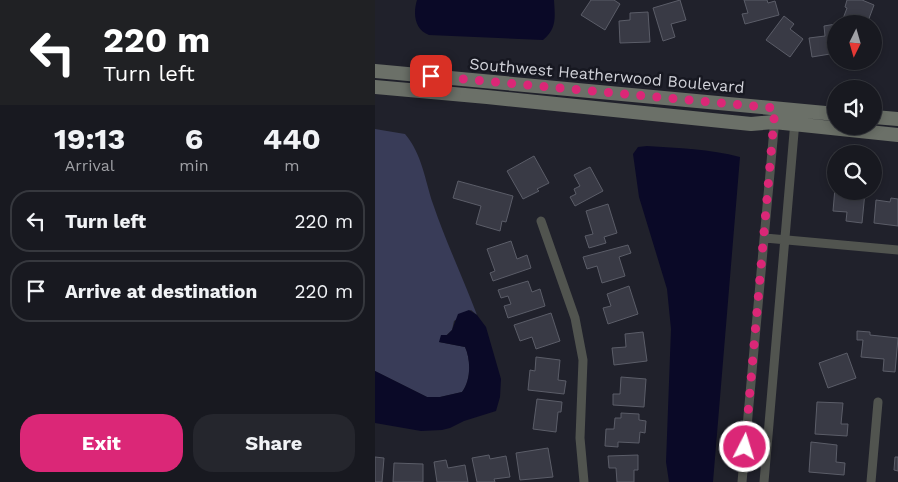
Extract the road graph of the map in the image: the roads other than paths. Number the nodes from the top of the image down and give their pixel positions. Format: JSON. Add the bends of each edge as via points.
{"nodes":[{"id":1,"x":375,"y":71,"type":"edge"},
{"id":2,"x":375,"y":87,"type":"edge"},
{"id":3,"x":775,"y":115,"type":"junction"},
{"id":4,"x":827,"y":115,"type":"edge"},
{"id":5,"x":795,"y":117,"type":"junction"},
{"id":6,"x":882,"y":118,"type":"edge"},
{"id":7,"x":898,"y":119,"type":"edge"},
{"id":8,"x":898,"y":135,"type":"edge"},
{"id":9,"x":541,"y":221,"type":"dead end"},
{"id":10,"x":765,"y":238,"type":"junction"},
{"id":11,"x":784,"y":239,"type":"junction"},
{"id":12,"x":898,"y":250,"type":"edge"},
{"id":13,"x":878,"y":402,"type":"dead end"},
{"id":14,"x":584,"y":482,"type":"edge"},
{"id":15,"x":742,"y":482,"type":"edge"},
{"id":16,"x":764,"y":482,"type":"edge"},
{"id":17,"x":871,"y":482,"type":"edge"}],
"edges":[{"from":1,"to":3,"type":"street","name":"Southwest Heatherwood Boulevard"},
{"from":2,"to":3,"type":"street","name":"Southwest Heatherwood Boulevard","via":[[751,124]]},
{"from":3,"to":5,"type":"street","name":"Southwest Heatherwood Boulevard"},
{"from":3,"to":10,"type":"street"},
{"from":4,"to":5,"type":"street","name":"Southwest Heatherwood Boulevard"},
{"from":5,"to":8,"type":"street","name":"Southwest Heatherwood Boulevard"},
{"from":5,"to":11,"type":"street"},
{"from":6,"to":7,"type":"street"},
{"from":9,"to":14,"type":"street","via":[[575,318],[583,360],[579,438]]},
{"from":10,"to":11,"type":"street"},
{"from":10,"to":15,"type":"street"},
{"from":11,"to":12,"type":"street"},
{"from":11,"to":16,"type":"street"},
{"from":13,"to":17,"type":"street"}]}
